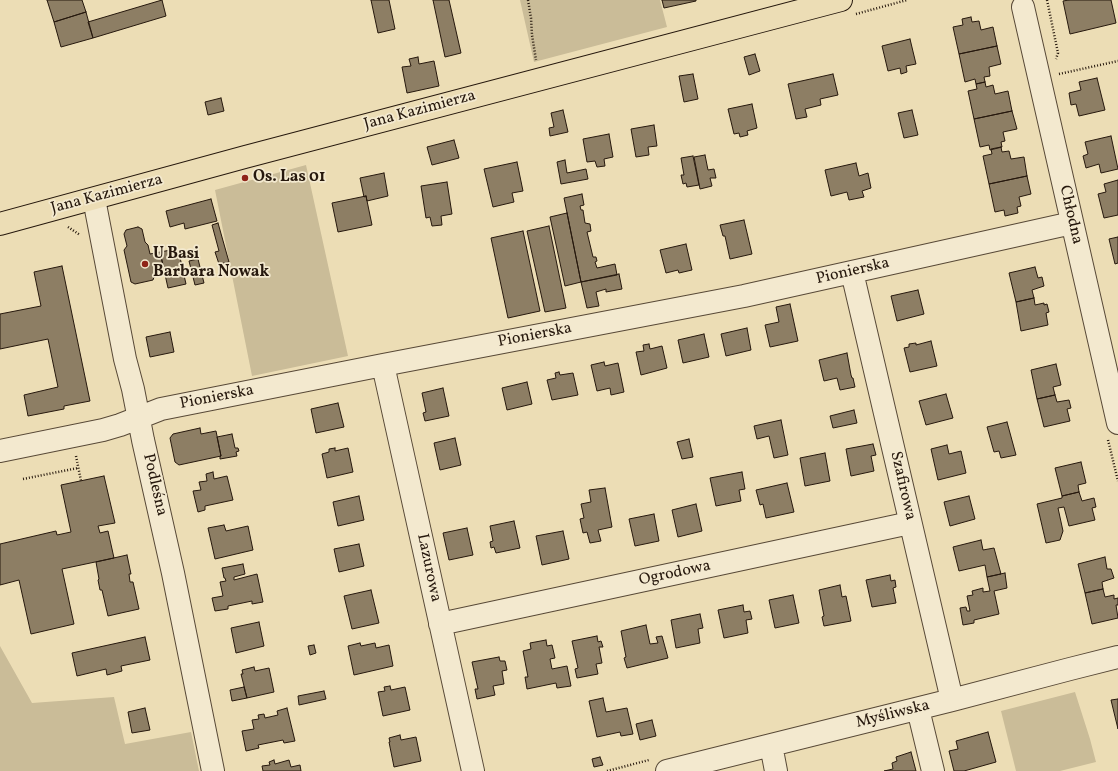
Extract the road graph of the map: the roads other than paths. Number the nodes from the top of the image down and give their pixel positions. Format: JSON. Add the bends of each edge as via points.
{"nodes":[{"id":1,"x":847,"y":7,"type":"edge"},
{"id":2,"x":1022,"y":7,"type":"dead end"},
{"id":3,"x":94,"y":199,"type":"junction"},
{"id":4,"x":1072,"y":223,"type":"junction"},
{"id":5,"x":0,"y":224,"type":"edge"},
{"id":6,"x":852,"y":272,"type":"junction"},
{"id":7,"x":383,"y":365,"type":"junction"},
{"id":8,"x":140,"y":418,"type":"junction"},
{"id":9,"x":1113,"y":429,"type":"edge"},
{"id":10,"x":0,"y":451,"type":"edge"},
{"id":11,"x":910,"y":523,"type":"junction"},
{"id":12,"x":440,"y":624,"type":"junction"},
{"id":13,"x":1118,"y":657,"type":"edge"},
{"id":14,"x":952,"y":700,"type":"junction"},
{"id":15,"x":918,"y":709,"type":"junction"},
{"id":16,"x":771,"y":745,"type":"junction"},
{"id":17,"x":660,"y":765,"type":"edge"},
{"id":18,"x":213,"y":771,"type":"edge"},
{"id":19,"x":473,"y":771,"type":"edge"},
{"id":20,"x":776,"y":771,"type":"edge"},
{"id":21,"x":933,"y":771,"type":"edge"}],
"edges":[{"from":1,"to":3,"type":"main road","name":"Jana Kazimierza","via":[[253,155]]},
{"from":2,"to":4,"type":"street","name":"Chłodna","via":[[1044,77]]},
{"from":3,"to":5,"type":"main road","name":"Jana Kazimierza"},
{"from":3,"to":8,"type":"street","name":"Podleśna","via":[[125,359]]},
{"from":4,"to":6,"type":"street","name":"Pionierska"},
{"from":4,"to":9,"type":"street","name":"Chłodna"},
{"from":6,"to":7,"type":"street","name":"Pionierska","via":[[744,296]]},
{"from":6,"to":11,"type":"street","name":"Szafirowa"},
{"from":7,"to":8,"type":"street","name":"Pionierska","via":[[161,409]]},
{"from":7,"to":12,"type":"street","name":"Lazurowa"},
{"from":8,"to":10,"type":"street","name":"Pionierska","via":[[120,426]]},
{"from":8,"to":18,"type":"street","name":"Podleśna"},
{"from":11,"to":12,"type":"street","name":"Ogrodowa"},
{"from":11,"to":14,"type":"street","name":"Szafirowa"},
{"from":12,"to":19,"type":"street","name":"Lazurowa"},
{"from":13,"to":14,"type":"street","name":"Myśliwska"},
{"from":14,"to":15,"type":"street","name":"Myśliwska"},
{"from":15,"to":16,"type":"street","name":"Myśliwska"},
{"from":15,"to":21,"type":"street"},
{"from":16,"to":17,"type":"street","name":"Myśliwska"},
{"from":16,"to":20,"type":"street"}]}
